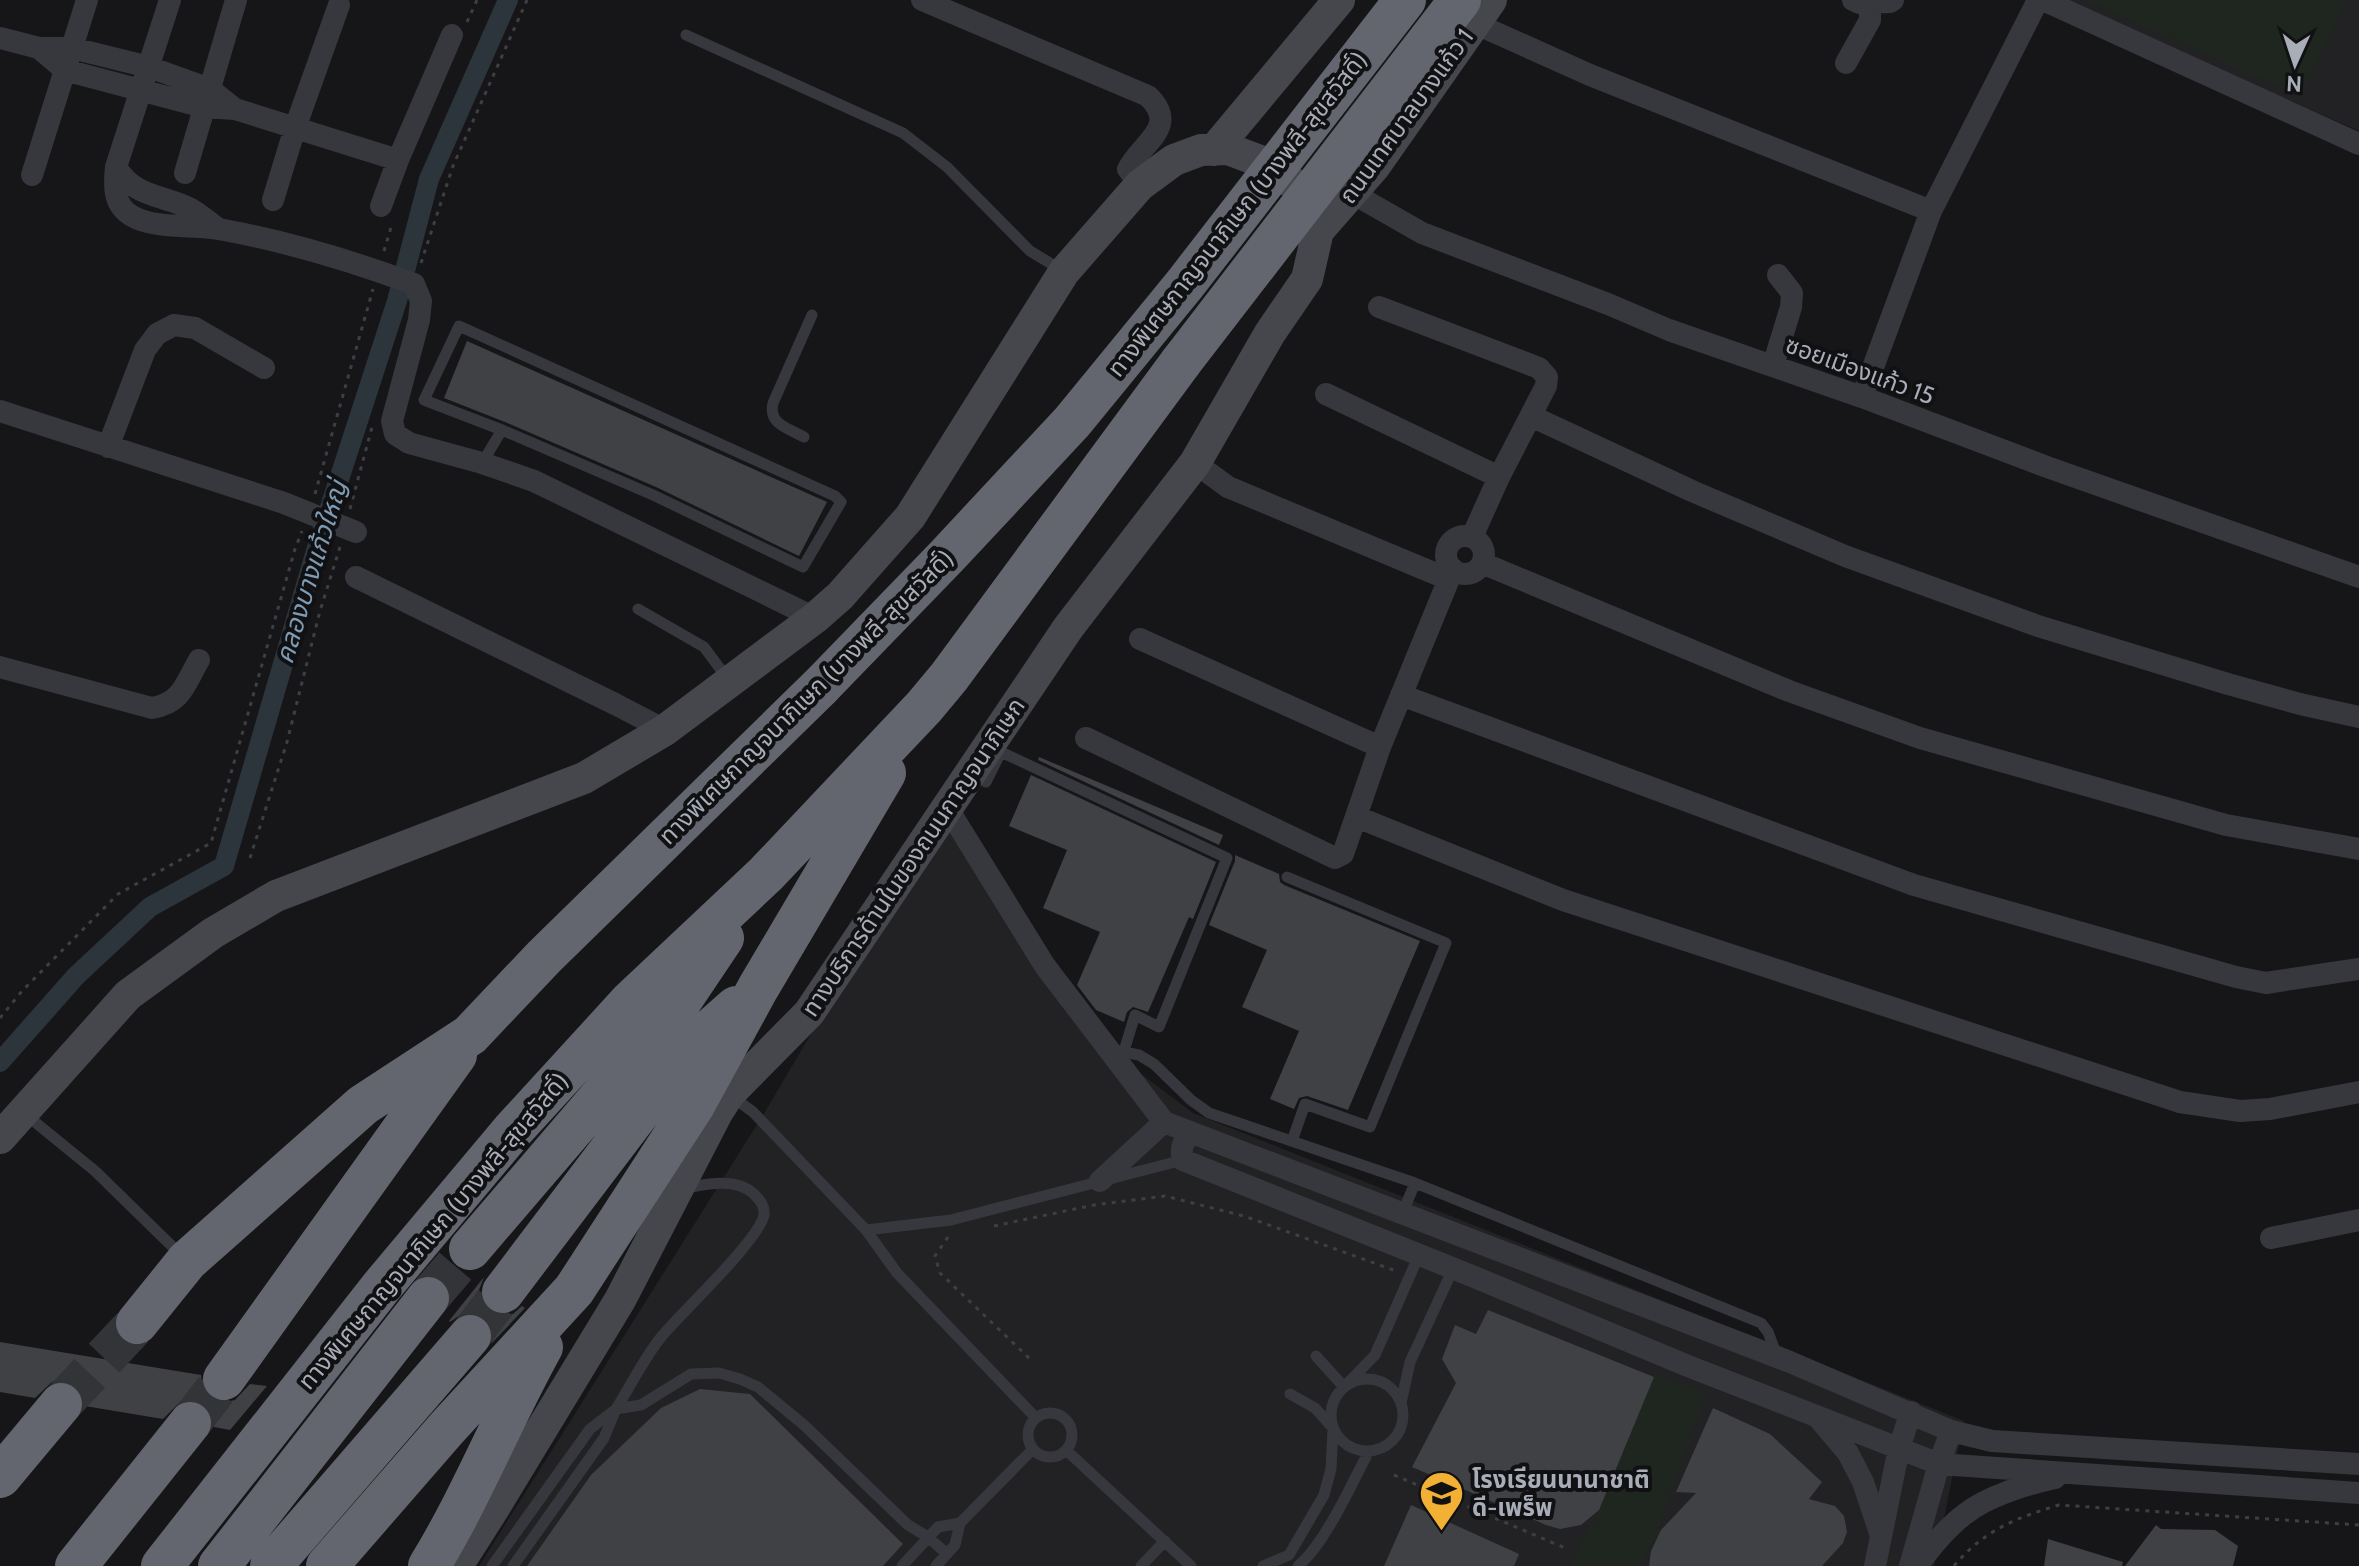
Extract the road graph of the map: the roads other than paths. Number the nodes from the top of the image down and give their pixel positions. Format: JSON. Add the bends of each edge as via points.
{"nodes":[{"id":1,"x":87,"y":0,"type":"edge"},
{"id":2,"x":170,"y":0,"type":"edge"},
{"id":3,"x":236,"y":0,"type":"edge"},
{"id":4,"x":922,"y":0,"type":"edge"},
{"id":5,"x":1339,"y":0,"type":"edge"},
{"id":6,"x":1405,"y":0,"type":"edge"},
{"id":7,"x":1893,"y":0,"type":"edge"},
{"id":8,"x":2040,"y":0,"type":"edge"},
{"id":9,"x":1862,"y":2,"type":"edge"},
{"id":10,"x":339,"y":5,"type":"dead end"},
{"id":11,"x":1475,"y":8,"type":"edge"},
{"id":12,"x":459,"y":30,"type":"road end"},
{"id":13,"x":686,"y":35,"type":"dead end"},
{"id":14,"x":0,"y":38,"type":"edge"},
{"id":15,"x":68,"y":59,"type":"junction"},
{"id":16,"x":1846,"y":63,"type":"dead end"},
{"id":17,"x":149,"y":67,"type":"junction"},
{"id":18,"x":142,"y":92,"type":"junction"},
{"id":19,"x":207,"y":98,"type":"junction"},
{"id":20,"x":295,"y":128,"type":"junction"},
{"id":21,"x":2359,"y":144,"type":"edge"},
{"id":22,"x":1214,"y":150,"type":"junction"},
{"id":23,"x":398,"y":160,"type":"junction"},
{"id":24,"x":185,"y":173,"type":"dead end"},
{"id":25,"x":32,"y":175,"type":"dead end"},
{"id":26,"x":1140,"y":185,"type":"junction"},
{"id":27,"x":1352,"y":193,"type":"junction"},
{"id":28,"x":273,"y":200,"type":"dead end"},
{"id":29,"x":1931,"y":211,"type":"junction"},
{"id":30,"x":387,"y":213,"type":"road end"},
{"id":31,"x":1318,"y":231,"type":"junction"},
{"id":32,"x":1064,"y":272,"type":"junction"},
{"id":33,"x":1778,"y":275,"type":"dead end"},
{"id":34,"x":1379,"y":307,"type":"dead end"},
{"id":35,"x":812,"y":315,"type":"dead end"},
{"id":36,"x":1773,"y":366,"type":"junction"},
{"id":37,"x":264,"y":368,"type":"dead end"},
{"id":38,"x":1326,"y":394,"type":"dead end"},
{"id":39,"x":1862,"y":397,"type":"junction"},
{"id":40,"x":0,"y":411,"type":"edge"},
{"id":41,"x":1531,"y":416,"type":"junction"},
{"id":42,"x":502,"y":430,"type":"junction"},
{"id":43,"x":804,"y":437,"type":"dead end"},
{"id":44,"x":108,"y":447,"type":"junction"},
{"id":45,"x":482,"y":463,"type":"junction"},
{"id":46,"x":1195,"y":463,"type":"junction"},
{"id":47,"x":1499,"y":477,"type":"junction"},
{"id":48,"x":351,"y":530,"type":"dead end"},
{"id":49,"x":1472,"y":537,"type":"junction"},
{"id":50,"x":1482,"y":563,"type":"junction"},
{"id":51,"x":1450,"y":574,"type":"junction"},
{"id":52,"x":356,"y":577,"type":"dead end"},
{"id":53,"x":2359,"y":577,"type":"edge"},
{"id":54,"x":638,"y":609,"type":"dead end"},
{"id":55,"x":815,"y":618,"type":"junction"},
{"id":56,"x":1140,"y":639,"type":"dead end"},
{"id":57,"x":199,"y":660,"type":"dead end"},
{"id":58,"x":0,"y":667,"type":"edge"},
{"id":59,"x":730,"y":682,"type":"junction"},
{"id":60,"x":936,"y":692,"type":"junction"},
{"id":61,"x":1401,"y":695,"type":"junction"},
{"id":62,"x":2359,"y":717,"type":"edge"},
{"id":63,"x":665,"y":730,"type":"junction"},
{"id":64,"x":1086,"y":738,"type":"dead end"},
{"id":65,"x":1380,"y":747,"type":"junction"},
{"id":66,"x":986,"y":782,"type":"dead end"},
{"id":67,"x":948,"y":809,"type":"junction"},
{"id":68,"x":1357,"y":817,"type":"junction"},
{"id":69,"x":2359,"y":849,"type":"edge"},
{"id":70,"x":766,"y":874,"type":"junction"},
{"id":71,"x":1287,"y":877,"type":"dead end"},
{"id":72,"x":2359,"y":969,"type":"edge"},
{"id":73,"x":758,"y":988,"type":"junction"},
{"id":74,"x":470,"y":1035,"type":"junction"},
{"id":75,"x":1116,"y":1050,"type":"junction"},
{"id":76,"x":2359,"y":1092,"type":"edge"},
{"id":77,"x":729,"y":1094,"type":"junction"},
{"id":78,"x":22,"y":1111,"type":"junction"},
{"id":79,"x":1164,"y":1122,"type":"junction"},
{"id":80,"x":1194,"y":1134,"type":"junction"},
{"id":81,"x":0,"y":1138,"type":"edge"},
{"id":82,"x":1292,"y":1141,"type":"junction"},
{"id":83,"x":1183,"y":1160,"type":"junction"},
{"id":84,"x":1100,"y":1181,"type":"junction"},
{"id":85,"x":1415,"y":1183,"type":"junction"},
{"id":86,"x":676,"y":1191,"type":"junction"},
{"id":87,"x":1402,"y":1214,"type":"junction"},
{"id":88,"x":2359,"y":1220,"type":"edge"},
{"id":89,"x":866,"y":1230,"type":"junction"},
{"id":90,"x":2271,"y":1238,"type":"dead end"},
{"id":91,"x":470,"y":1249,"type":"tunnel mouth"},
{"id":92,"x":187,"y":1261,"type":"junction"},
{"id":93,"x":1413,"y":1265,"type":"junction"},
{"id":94,"x":1453,"y":1269,"type":"junction"},
{"id":95,"x":574,"y":1290,"type":"junction"},
{"id":96,"x":503,"y":1292,"type":"tunnel mouth"},
{"id":97,"x":428,"y":1298,"type":"tunnel mouth"},
{"id":98,"x":137,"y":1323,"type":"tunnel mouth"},
{"id":99,"x":470,"y":1336,"type":"tunnel mouth"},
{"id":100,"x":1316,"y":1356,"type":"dead end"},
{"id":101,"x":1777,"y":1357,"type":"junction"},
{"id":102,"x":224,"y":1379,"type":"tunnel mouth"},
{"id":103,"x":1344,"y":1387,"type":"junction"},
{"id":104,"x":1290,"y":1394,"type":"dead end"},
{"id":105,"x":1401,"y":1403,"type":"junction"},
{"id":106,"x":61,"y":1404,"type":"tunnel mouth"},
{"id":107,"x":616,"y":1409,"type":"junction"},
{"id":108,"x":1911,"y":1412,"type":"junction"},
{"id":109,"x":1036,"y":1418,"type":"junction"},
{"id":110,"x":1818,"y":1419,"type":"junction"},
{"id":111,"x":190,"y":1423,"type":"tunnel mouth"},
{"id":112,"x":1333,"y":1428,"type":"junction"},
{"id":113,"x":1951,"y":1431,"type":"junction"},
{"id":114,"x":1899,"y":1448,"type":"junction"},
{"id":115,"x":1033,"y":1449,"type":"junction"},
{"id":116,"x":1066,"y":1450,"type":"junction"},
{"id":117,"x":1369,"y":1451,"type":"junction"},
{"id":118,"x":1939,"y":1464,"type":"junction"},
{"id":119,"x":2359,"y":1464,"type":"edge"},
{"id":120,"x":2079,"y":1474,"type":"junction"},
{"id":121,"x":0,"y":1477,"type":"edge"},
{"id":122,"x":2359,"y":1493,"type":"edge"},
{"id":123,"x":960,"y":1523,"type":"junction"},
{"id":124,"x":928,"y":1537,"type":"junction"},
{"id":125,"x":1882,"y":1537,"type":"junction"},
{"id":126,"x":1165,"y":1541,"type":"junction"},
{"id":127,"x":947,"y":1554,"type":"junction"},
{"id":128,"x":76,"y":1566,"type":"edge"},
{"id":129,"x":162,"y":1566,"type":"edge"},
{"id":130,"x":219,"y":1566,"type":"edge"},
{"id":131,"x":271,"y":1566,"type":"edge"},
{"id":132,"x":327,"y":1566,"type":"edge"},
{"id":133,"x":429,"y":1566,"type":"edge"},
{"id":134,"x":457,"y":1566,"type":"edge"},
{"id":135,"x":492,"y":1566,"type":"edge"},
{"id":136,"x":513,"y":1566,"type":"edge"},
{"id":137,"x":902,"y":1566,"type":"edge"},
{"id":138,"x":936,"y":1566,"type":"edge"},
{"id":139,"x":1141,"y":1566,"type":"edge"},
{"id":140,"x":1191,"y":1566,"type":"edge"},
{"id":141,"x":1263,"y":1566,"type":"edge"},
{"id":142,"x":1298,"y":1566,"type":"edge"},
{"id":143,"x":1875,"y":1566,"type":"edge"},
{"id":144,"x":1910,"y":1566,"type":"edge"},
{"id":145,"x":1917,"y":1566,"type":"edge"}],
"edges":[{"from":1,"to":15,"type":"street"},
{"from":2,"to":17,"type":"street"},
{"from":3,"to":19,"type":"street"},
{"from":4,"to":26,"type":"street","via":[[1148,96],[1161,118],[1159,132],[1128,169]]},
{"from":5,"to":22,"type":"main road"},
{"from":6,"to":74,"type":"highway","name":"ทางพิเศษกาญจนาภิเษก (บางพลี-สุขสวัสดิ์)","bridge":true,"via":[[1072,422],[820,687]]},
{"from":7,"to":9,"type":"street"},
{"from":8,"to":21,"type":"street"},
{"from":8,"to":29,"type":"street"},
{"from":9,"to":16,"type":"street","via":[[1870,20]]},
{"from":10,"to":20,"type":"street"},
{"from":11,"to":27,"type":"main road","name":"ถนนเทศบาลบางแก้ว 1"},
{"from":11,"to":29,"type":"street","via":[[1590,75]]},
{"from":11,"to":60,"type":"highway","name":"ทางพิเศษกาญจนาภิเษก (บางพลี-สุขสวัสดิ์)","bridge":true,"via":[[1216,314]]},
{"from":12,"to":23,"type":"street"},
{"from":13,"to":32,"type":"lane","via":[[903,133],[947,167],[1030,251]]},
{"from":14,"to":15,"type":"street"},
{"from":15,"to":17,"type":"street"},
{"from":15,"to":18,"type":"street"},
{"from":15,"to":25,"type":"street"},
{"from":17,"to":18,"type":"street"},
{"from":17,"to":19,"type":"street"},
{"from":18,"to":19,"type":"street"},
{"from":18,"to":45,"type":"street","via":[[116,167],[113,189],[119,203],[132,216],[264,238],[414,284],[421,301],[419,320],[392,421],[395,434],[409,443]]},
{"from":19,"to":20,"type":"street"},
{"from":19,"to":24,"type":"street"},
{"from":20,"to":23,"type":"street"},
{"from":20,"to":28,"type":"street"},
{"from":22,"to":26,"type":"main road","via":[[1174,160]]},
{"from":22,"to":31,"type":"main road","via":[[1228,149],[1260,161],[1297,186]]},
{"from":23,"to":30,"type":"street"},
{"from":26,"to":32,"type":"main road"},
{"from":27,"to":31,"type":"main road","name":"ถนนเทศบาลบางแก้ว 1"},
{"from":27,"to":36,"type":"street","name":"ซอยเมืองแก้ว 15","via":[[1422,233]]},
{"from":29,"to":39,"type":"street"},
{"from":31,"to":46,"type":"main road","name":"ทางบริการด้านในของถนนกาญจนาภิเษก","via":[[1307,279]]},
{"from":32,"to":55,"type":"main road","via":[[910,517]]},
{"from":33,"to":36,"type":"street","via":[[1792,293]]},
{"from":34,"to":41,"type":"street","via":[[1539,368],[1547,377],[1546,386]]},
{"from":35,"to":43,"type":"lane","via":[[771,413]]},
{"from":36,"to":39,"type":"street","name":"ซอยเมืองแก้ว 15"},
{"from":37,"to":44,"type":"street","via":[[195,328],[174,325],[157,334],[145,350]]},
{"from":38,"to":47,"type":"street"},
{"from":39,"to":53,"type":"street","name":"ซอยเมืองแก้ว 15"},
{"from":40,"to":44,"type":"street"},
{"from":41,"to":47,"type":"street"},
{"from":41,"to":62,"type":"street","via":[[1845,556],[2038,626]]},
{"from":42,"to":42,"type":"lane","via":[[803,567],[841,502],[459,326],[424,400]]},
{"from":42,"to":45,"type":"lane"},
{"from":44,"to":48,"type":"street"},
{"from":45,"to":55,"type":"street","via":[[534,481]]},
{"from":46,"to":51,"type":"street","via":[[1228,487]]},
{"from":46,"to":67,"type":"main road","name":"ทางบริการด้านในของถนนกาญจนาภิเษก","via":[[1068,628]]},
{"from":47,"to":49,"type":"street"},
{"from":49,"to":50,"type":"street","via":[[1483,547]]},
{"from":49,"to":51,"type":"street","via":[[1454,538],[1448,545]]},
{"from":50,"to":51,"type":"street","via":[[1469,573]]},
{"from":50,"to":69,"type":"street","via":[[1789,691],[1920,738],[2226,825]]},
{"from":51,"to":61,"type":"street"},
{"from":52,"to":63,"type":"street"},
{"from":54,"to":59,"type":"lane","via":[[704,647]]},
{"from":55,"to":59,"type":"main road"},
{"from":56,"to":65,"type":"street"},
{"from":57,"to":58,"type":"street","via":[[176,700],[152,708]]},
{"from":59,"to":63,"type":"main road"},
{"from":60,"to":70,"type":"highway","name":"ทางพิเศษกาญจนาภิเษก (บางพลี-สุขสวัสดิ์)"},
{"from":60,"to":73,"type":"highway","name":"ทางพิเศษกาญจนาภิเษก (บางพลี-สุขสวัสดิ์)"},
{"from":61,"to":65,"type":"street"},
{"from":61,"to":72,"type":"street","via":[[1945,894],[2266,983]]},
{"from":63,"to":78,"type":"main road","via":[[584,778],[276,896],[213,933],[128,995]]},
{"from":64,"to":68,"type":"street","via":[[1335,858],[1343,854]]},
{"from":65,"to":68,"type":"street"},
{"from":66,"to":75,"type":"lane","via":[[1001,752],[1227,858],[1159,1027],[1135,1015]]},
{"from":67,"to":75,"type":"street","via":[[1045,966]]},
{"from":67,"to":77,"type":"main road","name":"ทางบริการด้านในของถนนกาญจนาภิเษก","via":[[809,1013]]},
{"from":68,"to":76,"type":"street","via":[[1563,900],[2180,1102],[2240,1111]]},
{"from":70,"to":91,"type":"highway","via":[[674,1011]]},
{"from":70,"to":129,"type":"highway","name":"ทางพิเศษกาญจนาภิเษก (บางพลี-สุขสวัสดิ์)","via":[[631,1001],[512,1131],[382,1286]]},
{"from":71,"to":82,"type":"lane","via":[[1446,943],[1370,1127],[1305,1104]]},
{"from":73,"to":95,"type":"highway","name":"ทางพิเศษกาญจนาภิเษก (บางพลี-สุขสวัสดิ์)","via":[[694,1105]]},
{"from":73,"to":96,"type":"highway","name":"ทางพิเศษกาญจนาภิเษก (บางพลี-สุขสวัสดิ์)","via":[[684,1053]]},
{"from":74,"to":92,"type":"highway","name":"ทางพิเศษกาญจนาภิเษก (บางพลี-สุขสวัสดิ์)","via":[[363,1105]]},
{"from":74,"to":102,"type":"highway"},
{"from":75,"to":79,"type":"street"},
{"from":75,"to":82,"type":"lane","via":[[1154,1064],[1209,1113]]},
{"from":77,"to":86,"type":"main road","name":"ทางบริการด้านในของถนนกาญจนาภิเษก"},
{"from":77,"to":89,"type":"lane","via":[[753,1112]]},
{"from":78,"to":81,"type":"main road"},
{"from":78,"to":92,"type":"lane","via":[[95,1171]]},
{"from":79,"to":80,"type":"street"},
{"from":79,"to":84,"type":"street"},
{"from":80,"to":83,"type":"street","via":[[1182,1145]]},
{"from":80,"to":87,"type":"street"},
{"from":82,"to":85,"type":"lane"},
{"from":83,"to":84,"type":"lane"},
{"from":83,"to":93,"type":"street"},
{"from":84,"to":89,"type":"lane","via":[[951,1220]]},
{"from":85,"to":87,"type":"lane"},
{"from":85,"to":101,"type":"lane","via":[[1761,1323]]},
{"from":86,"to":107,"type":"lane","via":[[708,1183],[732,1185],[750,1190],[764,1213],[742,1249],[660,1339]]},
{"from":86,"to":134,"type":"main road","name":"ทางบริการด้านในของถนนกาญจนาภิเษก","via":[[620,1300]]},
{"from":87,"to":101,"type":"street"},
{"from":88,"to":90,"type":"street"},
{"from":89,"to":109,"type":"lane","via":[[897,1273]]},
{"from":92,"to":98,"type":"highway","name":"ทางพิเศษกาญจนาภิเษก (บางพลี-สุขสวัสดิ์)"},
{"from":93,"to":94,"type":"street"},
{"from":93,"to":103,"type":"lane","via":[[1375,1355]]},
{"from":94,"to":105,"type":"lane","via":[[1410,1362]]},
{"from":94,"to":110,"type":"street"},
{"from":95,"to":132,"type":"highway","name":"ทางพิเศษกาญจนาภิเษก (บางพลี-สุขสวัสดิ์)"},
{"from":95,"to":133,"type":"highway"},
{"from":97,"to":130,"type":"highway"},
{"from":99,"to":131,"type":"highway"},
{"from":100,"to":103,"type":"lane"},
{"from":101,"to":108,"type":"street"},
{"from":103,"to":105,"type":"lane","via":[[1377,1380]]},
{"from":103,"to":112,"type":"lane","via":[[1332,1405]]},
{"from":104,"to":112,"type":"lane","via":[[1315,1408]]},
{"from":105,"to":117,"type":"lane","via":[[1397,1435]]},
{"from":106,"to":121,"type":"highway"},
{"from":107,"to":124,"type":"lane","via":[[641,1405],[691,1374],[740,1379],[758,1387],[804,1425],[908,1525]]},
{"from":107,"to":135,"type":"lane","via":[[590,1429]]},
{"from":107,"to":136,"type":"lane","via":[[604,1438]]},
{"from":108,"to":113,"type":"street"},
{"from":108,"to":114,"type":"street"},
{"from":109,"to":115,"type":"lane","via":[[1029,1429]]},
{"from":109,"to":116,"type":"lane","via":[[1049,1413],[1068,1422],[1072,1436]]},
{"from":110,"to":114,"type":"street"},
{"from":110,"to":125,"type":"street","via":[[1848,1453]]},
{"from":111,"to":128,"type":"highway"},
{"from":112,"to":117,"type":"lane","via":[[1347,1445]]},
{"from":112,"to":141,"type":"lane","via":[[1324,1495],[1289,1555]]},
{"from":113,"to":118,"type":"street"},
{"from":113,"to":119,"type":"street","via":[[1992,1441]]},
{"from":114,"to":118,"type":"street"},
{"from":114,"to":125,"type":"street"},
{"from":115,"to":116,"type":"lane","via":[[1053,1456]]},
{"from":115,"to":123,"type":"lane"},
{"from":116,"to":126,"type":"lane"},
{"from":117,"to":142,"type":"lane","via":[[1309,1557]]},
{"from":118,"to":120,"type":"street"},
{"from":118,"to":144,"type":"street"},
{"from":120,"to":122,"type":"street"},
{"from":120,"to":145,"type":"street","via":[[2032,1483],[1967,1512]]},
{"from":123,"to":124,"type":"lane","via":[[938,1527]]},
{"from":123,"to":127,"type":"lane"},
{"from":124,"to":127,"type":"lane"},
{"from":124,"to":137,"type":"lane"},
{"from":125,"to":143,"type":"street"},
{"from":126,"to":139,"type":"lane"},
{"from":126,"to":140,"type":"lane"},
{"from":127,"to":138,"type":"lane"}]}
